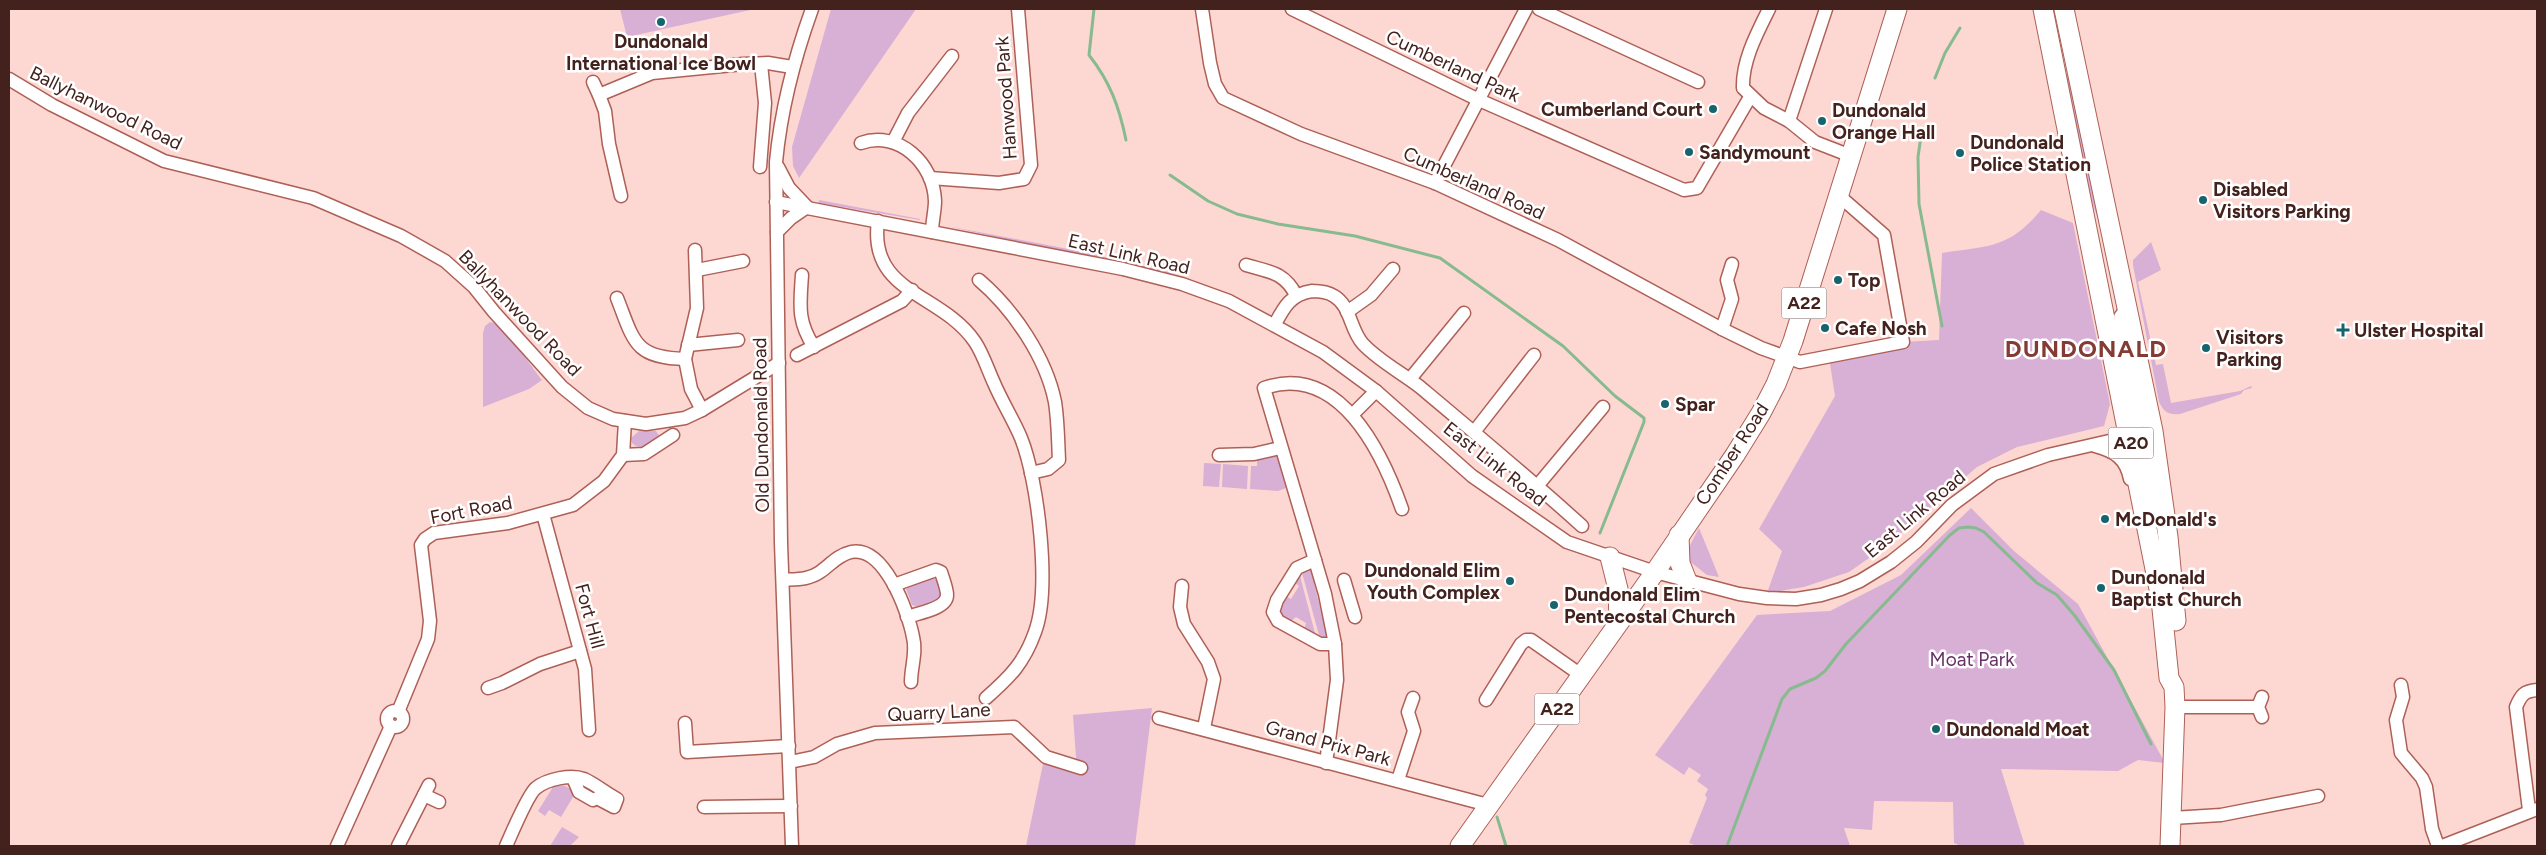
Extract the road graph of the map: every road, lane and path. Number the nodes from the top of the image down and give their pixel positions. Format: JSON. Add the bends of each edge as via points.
{"nodes":[{"id":1,"x":812,"y":9,"type":"edge"},
{"id":2,"x":1018,"y":9,"type":"edge"},
{"id":3,"x":1202,"y":9,"type":"edge"},
{"id":4,"x":1292,"y":9,"type":"edge"},
{"id":5,"x":1526,"y":9,"type":"edge"},
{"id":6,"x":1539,"y":9,"type":"edge"},
{"id":7,"x":1769,"y":9,"type":"edge"},
{"id":8,"x":1826,"y":9,"type":"edge"},
{"id":9,"x":1897,"y":9,"type":"edge"},
{"id":10,"x":2043,"y":9,"type":"edge"},
{"id":11,"x":2064,"y":9,"type":"edge"},
{"id":12,"x":952,"y":56,"type":"dead end"},
{"id":13,"x":761,"y":64,"type":"junction"},
{"id":14,"x":792,"y":67,"type":"junction"},
{"id":15,"x":9,"y":79,"type":"edge"},
{"id":16,"x":593,"y":82,"type":"dead end"},
{"id":17,"x":1698,"y":82,"type":"dead end"},
{"id":18,"x":600,"y":95,"type":"junction"},
{"id":19,"x":1750,"y":97,"type":"junction"},
{"id":20,"x":1479,"y":100,"type":"junction"},
{"id":21,"x":1789,"y":121,"type":"junction"},
{"id":22,"x":892,"y":142,"type":"junction"},
{"id":23,"x":861,"y":143,"type":"dead end"},
{"id":24,"x":1851,"y":156,"type":"junction"},
{"id":25,"x":776,"y":162,"type":"junction"},
{"id":26,"x":760,"y":167,"type":"dead end"},
{"id":27,"x":930,"y":178,"type":"junction"},
{"id":28,"x":1435,"y":183,"type":"junction"},
{"id":29,"x":1837,"y":194,"type":"junction"},
{"id":30,"x":621,"y":196,"type":"dead end"},
{"id":31,"x":776,"y":202,"type":"junction"},
{"id":32,"x":807,"y":207,"type":"junction"},
{"id":33,"x":878,"y":221,"type":"junction"},
{"id":34,"x":777,"y":232,"type":"junction"},
{"id":35,"x":932,"y":232,"type":"junction"},
{"id":36,"x":695,"y":250,"type":"dead end"},
{"id":37,"x":743,"y":261,"type":"dead end"},
{"id":38,"x":1732,"y":264,"type":"dead end"},
{"id":39,"x":1246,"y":265,"type":"dead end"},
{"id":40,"x":1393,"y":269,"type":"dead end"},
{"id":41,"x":697,"y":270,"type":"junction"},
{"id":42,"x":802,"y":275,"type":"dead end"},
{"id":43,"x":978,"y":280,"type":"dead end"},
{"id":44,"x":912,"y":290,"type":"junction"},
{"id":45,"x":1296,"y":295,"type":"junction"},
{"id":46,"x":617,"y":298,"type":"dead end"},
{"id":47,"x":1347,"y":312,"type":"junction"},
{"id":48,"x":1464,"y":313,"type":"dead end"},
{"id":49,"x":1275,"y":324,"type":"junction"},
{"id":50,"x":1722,"y":328,"type":"junction"},
{"id":51,"x":738,"y":340,"type":"dead end"},
{"id":52,"x":688,"y":345,"type":"junction"},
{"id":53,"x":814,"y":347,"type":"junction"},
{"id":54,"x":797,"y":355,"type":"dead end"},
{"id":55,"x":1534,"y":355,"type":"dead end"},
{"id":56,"x":685,"y":358,"type":"junction"},
{"id":57,"x":1786,"y":358,"type":"junction"},
{"id":58,"x":780,"y":363,"type":"junction"},
{"id":59,"x":1410,"y":379,"type":"junction"},
{"id":60,"x":1376,"y":391,"type":"junction"},
{"id":61,"x":1603,"y":407,"type":"dead end"},
{"id":62,"x":702,"y":410,"type":"junction"},
{"id":63,"x":1352,"y":415,"type":"junction"},
{"id":64,"x":625,"y":421,"type":"junction"},
{"id":65,"x":1474,"y":432,"type":"junction"},
{"id":66,"x":2140,"y":434,"type":"junction"},
{"id":67,"x":673,"y":435,"type":"dead end"},
{"id":68,"x":2093,"y":446,"type":"junction"},
{"id":69,"x":1280,"y":448,"type":"junction"},
{"id":70,"x":623,"y":455,"type":"junction"},
{"id":71,"x":1218,"y":455,"type":"dead end"},
{"id":72,"x":1031,"y":473,"type":"junction"},
{"id":73,"x":1538,"y":485,"type":"junction"},
{"id":74,"x":1402,"y":509,"type":"dead end"},
{"id":75,"x":543,"y":514,"type":"junction"},
{"id":76,"x":1582,"y":526,"type":"dead end"},
{"id":77,"x":2149,"y":533,"type":"junction"},
{"id":78,"x":1679,"y":535,"type":"junction"},
{"id":79,"x":1610,"y":557,"type":"junction"},
{"id":80,"x":1315,"y":560,"type":"junction"},
{"id":81,"x":1655,"y":572,"type":"junction"},
{"id":82,"x":783,"y":580,"type":"junction"},
{"id":83,"x":1344,"y":580,"type":"dead end"},
{"id":84,"x":1687,"y":581,"type":"junction"},
{"id":85,"x":894,"y":586,"type":"junction"},
{"id":86,"x":1182,"y":586,"type":"dead end"},
{"id":87,"x":1349,"y":596,"type":"junction"},
{"id":88,"x":1327,"y":603,"type":"junction"},
{"id":89,"x":907,"y":617,"type":"junction"},
{"id":90,"x":1355,"y":617,"type":"dead end"},
{"id":91,"x":1619,"y":622,"type":"junction"},
{"id":92,"x":1335,"y":644,"type":"junction"},
{"id":93,"x":580,"y":651,"type":"junction"},
{"id":94,"x":1581,"y":675,"type":"junction"},
{"id":95,"x":911,"y":682,"type":"dead end"},
{"id":96,"x":2402,"y":685,"type":"dead end"},
{"id":97,"x":2174,"y":686,"type":"junction"},
{"id":98,"x":488,"y":688,"type":"dead end"},
{"id":99,"x":2537,"y":690,"type":"edge"},
{"id":100,"x":986,"y":698,"type":"dead end"},
{"id":101,"x":1413,"y":698,"type":"dead end"},
{"id":102,"x":1486,"y":700,"type":"dead end"},
{"id":103,"x":2175,"y":707,"type":"junction"},
{"id":104,"x":2261,"y":707,"type":"dead end"},
{"id":105,"x":1159,"y":718,"type":"dead end"},
{"id":106,"x":685,"y":723,"type":"dead end"},
{"id":107,"x":1204,"y":728,"type":"junction"},
{"id":108,"x":589,"y":730,"type":"dead end"},
{"id":109,"x":789,"y":746,"type":"junction"},
{"id":110,"x":790,"y":762,"type":"junction"},
{"id":111,"x":1326,"y":763,"type":"junction"},
{"id":112,"x":1081,"y":768,"type":"dead end"},
{"id":113,"x":573,"y":778,"type":"dead end"},
{"id":114,"x":1398,"y":780,"type":"junction"},
{"id":115,"x":2318,"y":796,"type":"dead end"},
{"id":116,"x":439,"y":802,"type":"dead end"},
{"id":117,"x":1488,"y":805,"type":"junction"},
{"id":118,"x":791,"y":806,"type":"junction"},
{"id":119,"x":704,"y":807,"type":"dead end"},
{"id":120,"x":2533,"y":809,"type":"edge"},
{"id":121,"x":2172,"y":818,"type":"junction"},
{"id":122,"x":338,"y":846,"type":"edge"},
{"id":123,"x":398,"y":846,"type":"edge"},
{"id":124,"x":506,"y":846,"type":"edge"},
{"id":125,"x":792,"y":846,"type":"edge"},
{"id":126,"x":1460,"y":846,"type":"edge"},
{"id":127,"x":2170,"y":846,"type":"edge"},
{"id":128,"x":2440,"y":846,"type":"edge"}],
"edges":[{"from":1,"to":14,"type":"street","name":"Old Dundonald Road"},
{"from":2,"to":27,"type":"street","name":"Hanwood Park","via":[[1031,165],[1024,180],[999,183]]},
{"from":3,"to":28,"type":"street","name":"Cumberland Road","via":[[1210,63],[1215,84],[1223,98],[1301,134]]},
{"from":4,"to":20,"type":"street","name":"Cumberland Park"},
{"from":5,"to":20,"type":"street"},
{"from":6,"to":17,"type":"street"},
{"from":7,"to":19,"type":"street","via":[[1743,74],[1743,88]]},
{"from":8,"to":21,"type":"street"},
{"from":9,"to":24,"type":"highway","name":"Comber Road","number":"A22"},
{"from":10,"to":66,"type":"highway","number":"A20"},
{"from":11,"to":66,"type":"highway","number":"A20","via":[[2126,308]]},
{"from":12,"to":22,"type":"street","via":[[908,113]]},
{"from":13,"to":14,"type":"street"},
{"from":13,"to":18,"type":"street","via":[[652,73]]},
{"from":13,"to":26,"type":"street","via":[[764,103]]},
{"from":14,"to":25,"type":"street","name":"Old Dundonald Road"},
{"from":15,"to":64,"type":"street","name":"Ballyhanwood Road","via":[[52,105],[164,161],[313,198],[401,236],[445,261],[474,287],[562,387],[588,408]]},
{"from":16,"to":18,"type":"street"},
{"from":18,"to":30,"type":"street","via":[[606,111],[609,144]]},
{"from":19,"to":20,"type":"street","name":"Cumberland Park","via":[[1697,188],[1684,190]]},
{"from":19,"to":21,"type":"street"},
{"from":20,"to":28,"type":"street"},
{"from":21,"to":24,"type":"street","via":[[1815,142]]},
{"from":22,"to":23,"type":"street","via":[[871,140]]},
{"from":22,"to":27,"type":"street","via":[[911,152]]},
{"from":24,"to":29,"type":"highway","name":"Comber Road","number":"A22"},
{"from":25,"to":31,"type":"street","name":"Old Dundonald Road"},
{"from":25,"to":32,"type":"street","via":[[789,188]]},
{"from":27,"to":35,"type":"street","via":[[935,201]]},
{"from":28,"to":50,"type":"street","name":"Cumberland Road","via":[[1558,240]]},
{"from":29,"to":57,"type":"highway","name":"Comber Road","number":"A22"},
{"from":29,"to":57,"type":"street","via":[[1884,235],[1903,342],[1800,362]]},
{"from":31,"to":32,"type":"street","name":"East Link Road"},
{"from":31,"to":34,"type":"street","name":"Old Dundonald Road"},
{"from":32,"to":33,"type":"street","name":"East Link Road"},
{"from":32,"to":34,"type":"street"},
{"from":33,"to":35,"type":"street","name":"East Link Road"},
{"from":33,"to":44,"type":"street","via":[[878,252],[885,267],[902,287]]},
{"from":34,"to":58,"type":"street","name":"Old Dundonald Road"},
{"from":35,"to":49,"type":"street","name":"East Link Road","via":[[1168,280],[1229,301]]},
{"from":36,"to":41,"type":"street"},
{"from":37,"to":41,"type":"street"},
{"from":38,"to":50,"type":"street","via":[[1727,280],[1732,299]]},
{"from":39,"to":45,"type":"street","via":[[1279,274]]},
{"from":40,"to":47,"type":"street","via":[[1371,295]]},
{"from":41,"to":52,"type":"street","via":[[696,308]]},
{"from":42,"to":53,"type":"street","via":[[799,311],[804,332]]},
{"from":43,"to":72,"type":"street","via":[[999,297],[1031,342],[1055,401],[1059,460],[1048,469]]},
{"from":44,"to":53,"type":"street","via":[[902,300]]},
{"from":44,"to":72,"type":"street","via":[[947,312],[975,342],[1021,438]]},
{"from":45,"to":47,"type":"street","via":[[1318,291],[1334,295]]},
{"from":45,"to":49,"type":"street","via":[[1284,307]]},
{"from":46,"to":56,"type":"street","via":[[637,344],[648,354]]},
{"from":47,"to":59,"type":"street","via":[[1363,344]]},
{"from":48,"to":59,"type":"street"},
{"from":49,"to":60,"type":"street","name":"East Link Road","via":[[1323,352]]},
{"from":50,"to":57,"type":"street","name":"Cumberland Road"},
{"from":51,"to":52,"type":"street"},
{"from":52,"to":56,"type":"street"},
{"from":53,"to":54,"type":"street"},
{"from":55,"to":65,"type":"street"},
{"from":56,"to":62,"type":"street","via":[[691,389]]},
{"from":57,"to":78,"type":"highway","name":"Comber Road","number":"A22","via":[[1762,413]]},
{"from":58,"to":62,"type":"street","name":"Ballyhanwood Road"},
{"from":58,"to":82,"type":"street","name":"Old Dundonald Road"},
{"from":59,"to":65,"type":"street"},
{"from":60,"to":63,"type":"street"},
{"from":60,"to":79,"type":"street","name":"East Link Road","via":[[1472,476],[1567,542]]},
{"from":61,"to":73,"type":"street"},
{"from":62,"to":64,"type":"street","name":"Ballyhanwood Road","via":[[669,422],[646,424]]},
{"from":63,"to":69,"type":"street","via":[[1332,398],[1303,384],[1288,382],[1264,388]]},
{"from":63,"to":74,"type":"street","via":[[1379,452]]},
{"from":64,"to":70,"type":"street"},
{"from":65,"to":73,"type":"street"},
{"from":66,"to":68,"type":"street","name":"East Link Road"},
{"from":66,"to":77,"type":"highway","number":"A20"},
{"from":66,"to":97,"type":"highway","number":"A20","via":[[2168,537],[2179,676]]},
{"from":67,"to":70,"type":"street","via":[[644,454]]},
{"from":68,"to":77,"type":"street","via":[[2109,450],[2124,462],[2137,514]]},
{"from":68,"to":84,"type":"street","name":"East Link Road","via":[[2048,455],[1994,474],[1968,491],[1891,562],[1860,581],[1834,591],[1796,599],[1767,598]]},
{"from":69,"to":71,"type":"street","via":[[1254,454]]},
{"from":69,"to":80,"type":"street"},
{"from":70,"to":75,"type":"street","name":"Fort Road","via":[[604,481],[573,505]]},
{"from":72,"to":100,"type":"street","via":[[1041,559],[1036,631],[1016,671]]},
{"from":73,"to":76,"type":"street"},
{"from":75,"to":93,"type":"street","name":"Fort Hill"},
{"from":75,"to":122,"type":"street","name":"Fort Road","via":[[425,538],[421,545],[428,603],[428,639],[398,712],[391,712],[387,717],[391,726]]},
{"from":77,"to":97,"type":"highway","number":"A20","via":[[2161,599],[2169,678]]},
{"from":78,"to":81,"type":"highway","name":"Comber Road","number":"A22"},
{"from":78,"to":84,"type":"highway","via":[[1679,558]]},
{"from":79,"to":81,"type":"street","name":"East Link Road"},
{"from":79,"to":91,"type":"highway","via":[[1618,588]]},
{"from":80,"to":88,"type":"street"},
{"from":80,"to":92,"type":"street","via":[[1297,568],[1273,612],[1278,621],[1320,644]]},
{"from":81,"to":84,"type":"street","name":"East Link Road"},
{"from":81,"to":91,"type":"highway","name":"Comber Road","number":"A22"},
{"from":82,"to":85,"type":"street","via":[[818,574],[839,557],[861,550],[873,556]]},
{"from":82,"to":109,"type":"street","name":"Old Dundonald Road"},
{"from":83,"to":87,"type":"street"},
{"from":85,"to":89,"type":"street"},
{"from":85,"to":89,"type":"street","via":[[936,570],[941,572],[946,602]]},
{"from":86,"to":107,"type":"street","via":[[1180,608],[1184,624],[1208,662],[1214,679]]},
{"from":87,"to":88,"type":"street"},
{"from":87,"to":90,"type":"street"},
{"from":88,"to":92,"type":"street"},
{"from":89,"to":95,"type":"street","via":[[914,638]]},
{"from":91,"to":94,"type":"highway","name":"Comber Road","number":"A22"},
{"from":92,"to":111,"type":"street","via":[[1337,680]]},
{"from":93,"to":98,"type":"street","via":[[540,664]]},
{"from":93,"to":108,"type":"street","name":"Fort Hill","via":[[585,669]]},
{"from":94,"to":102,"type":"street","via":[[1531,640],[1526,640]]},
{"from":94,"to":117,"type":"highway","name":"Comber Road","number":"A22"},
{"from":96,"to":128,"type":"street","via":[[2403,697],[2396,720],[2401,753],[2426,787],[2432,829]]},
{"from":97,"to":103,"type":"highway","number":"A20"},
{"from":99,"to":120,"type":"street","via":[[2526,691],[2516,708]]},
{"from":101,"to":114,"type":"street","via":[[1408,712],[1414,731]]},
{"from":103,"to":104,"type":"street"},
{"from":103,"to":121,"type":"highway","number":"A20"},
{"from":105,"to":107,"type":"street","name":"Grand Prix Park"},
{"from":106,"to":109,"type":"street","via":[[687,752]]},
{"from":107,"to":111,"type":"street","name":"Grand Prix Park"},
{"from":109,"to":110,"type":"street","name":"Old Dundonald Road"},
{"from":110,"to":112,"type":"street","name":"Quarry Lane","via":[[814,757],[837,744],[875,733],[1014,727],[1046,757]]},
{"from":110,"to":118,"type":"street","name":"Old Dundonald Road"},
{"from":111,"to":114,"type":"street","name":"Grand Prix Park"},
{"from":113,"to":124,"type":"street","via":[[556,779],[535,788]]},
{"from":114,"to":117,"type":"street","name":"Grand Prix Park"},
{"from":115,"to":121,"type":"street","via":[[2221,815]]},
{"from":116,"to":123,"type":"street","via":[[426,790]]},
{"from":117,"to":126,"type":"highway","name":"Comber Road","number":"A22"},
{"from":118,"to":119,"type":"street"},
{"from":118,"to":125,"type":"street","name":"Old Dundonald Road"},
{"from":120,"to":128,"type":"street"},
{"from":121,"to":127,"type":"highway","number":"A20"}]}
